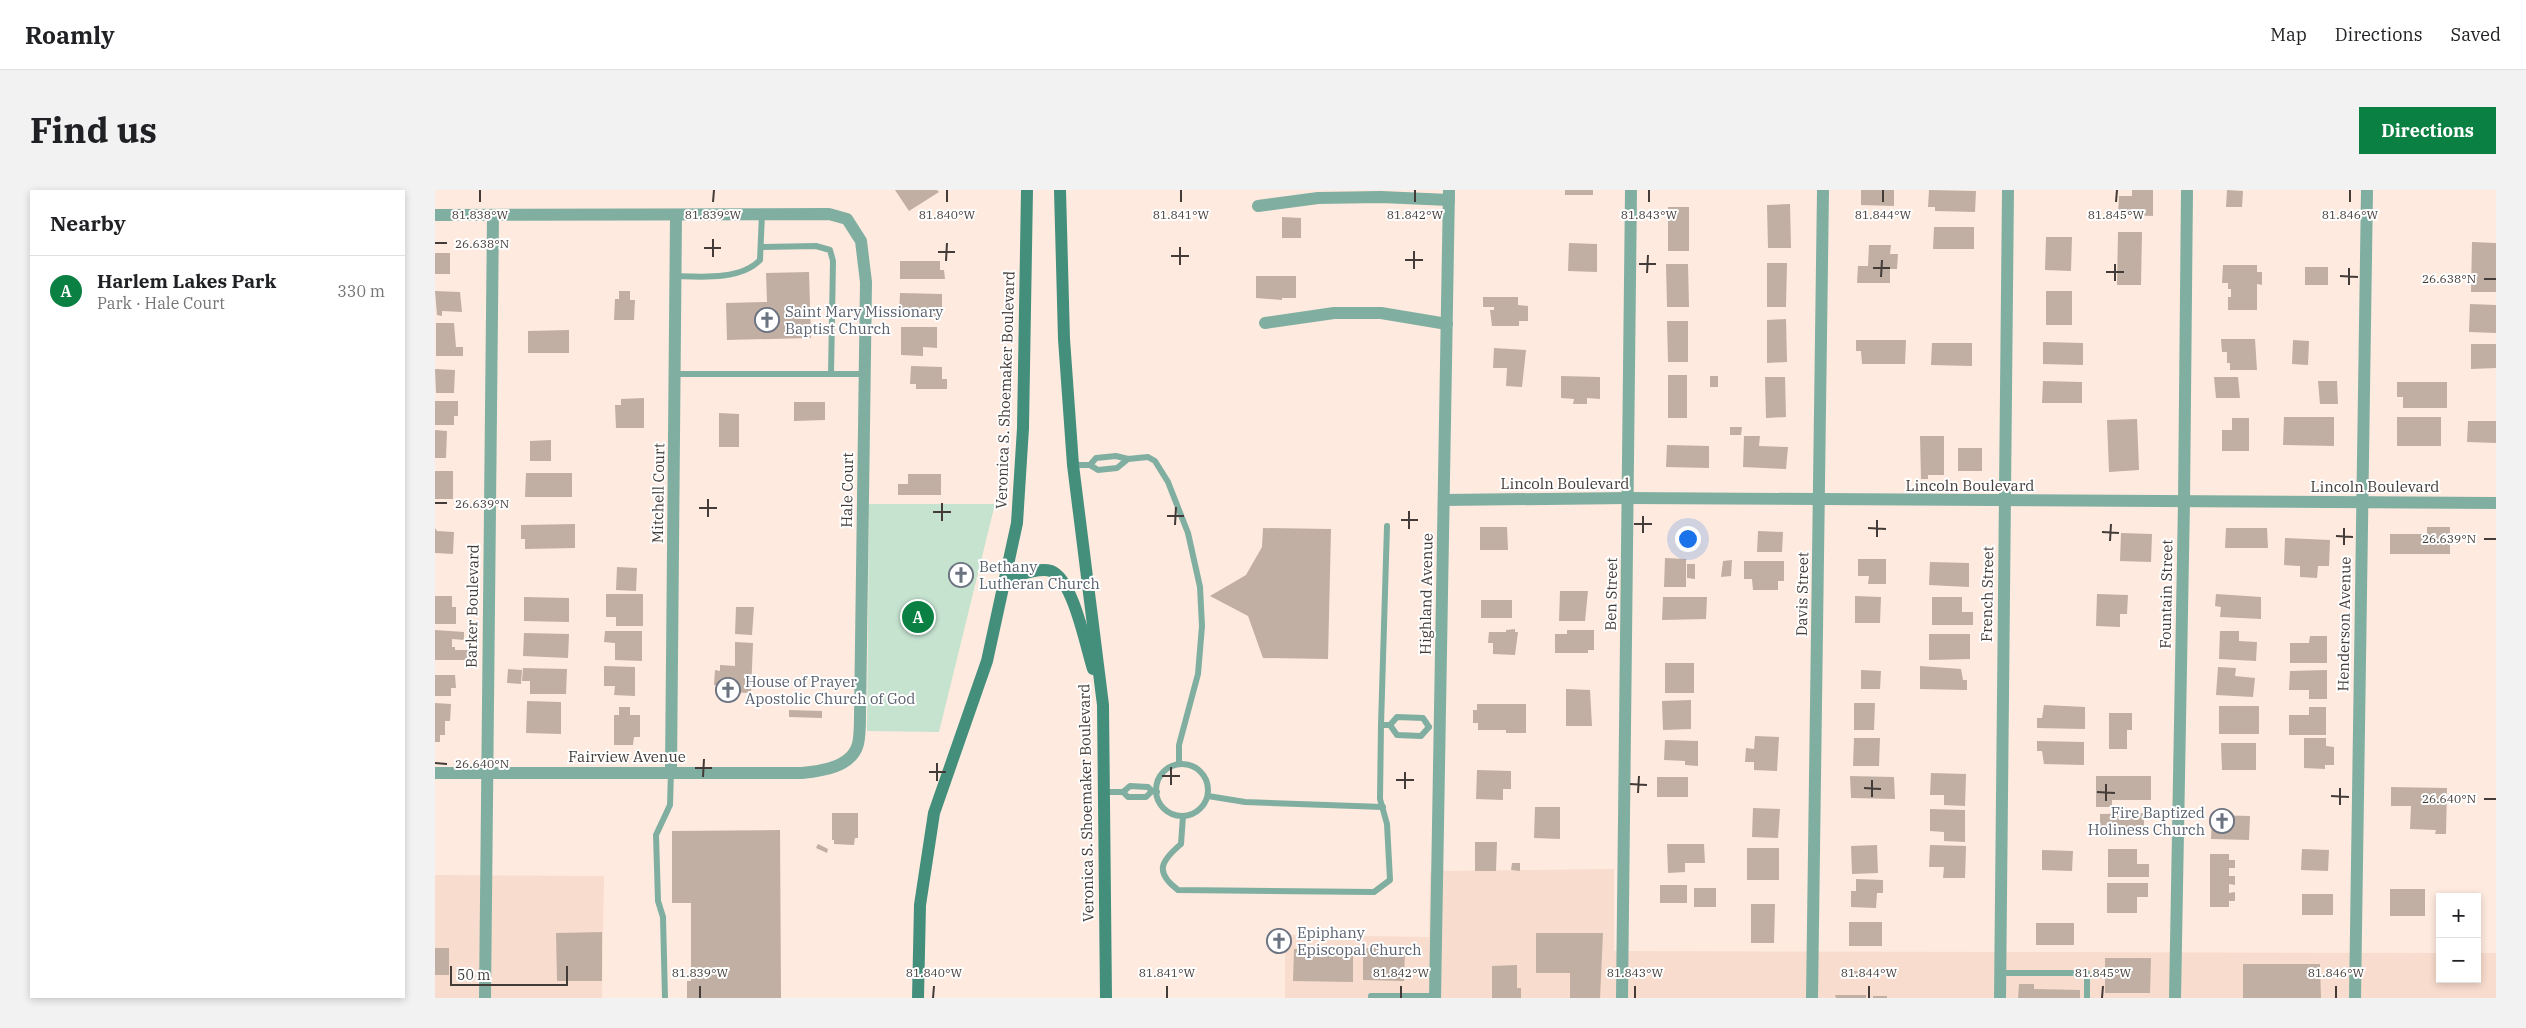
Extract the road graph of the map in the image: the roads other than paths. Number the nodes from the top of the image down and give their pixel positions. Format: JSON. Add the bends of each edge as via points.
{"nodes":[{"id":1,"x":1027,"y":190,"type":"edge"},
{"id":2,"x":1060,"y":190,"type":"edge"},
{"id":3,"x":1631,"y":190,"type":"edge"},
{"id":4,"x":1823,"y":190,"type":"edge"},
{"id":5,"x":2008,"y":190,"type":"edge"},
{"id":6,"x":2187,"y":190,"type":"edge"},
{"id":7,"x":2367,"y":190,"type":"edge"},
{"id":8,"x":1449,"y":195,"type":"edge"},
{"id":9,"x":1258,"y":206,"type":"dead end"},
{"id":10,"x":762,"y":214,"type":"junction"},
{"id":11,"x":435,"y":215,"type":"edge"},
{"id":12,"x":493,"y":215,"type":"junction"},
{"id":13,"x":676,"y":215,"type":"junction"},
{"id":14,"x":761,"y":247,"type":"junction"},
{"id":15,"x":677,"y":276,"type":"junction"},
{"id":16,"x":1265,"y":322,"type":"dead end"},
{"id":17,"x":1447,"y":324,"type":"junction"},
{"id":18,"x":676,"y":374,"type":"junction"},
{"id":19,"x":831,"y":374,"type":"junction"},
{"id":20,"x":865,"y":374,"type":"junction"},
{"id":21,"x":1128,"y":459,"type":"junction"},
{"id":22,"x":1073,"y":465,"type":"junction"},
{"id":23,"x":1091,"y":465,"type":"junction"},
{"id":24,"x":1628,"y":498,"type":"junction"},
{"id":25,"x":1444,"y":500,"type":"junction"},
{"id":26,"x":1819,"y":500,"type":"junction"},
{"id":27,"x":2005,"y":502,"type":"junction"},
{"id":28,"x":2184,"y":502,"type":"junction"},
{"id":29,"x":2362,"y":502,"type":"junction"},
{"id":30,"x":2496,"y":503,"type":"edge"},
{"id":31,"x":1387,"y":526,"type":"dead end"},
{"id":32,"x":1005,"y":579,"type":"junction"},
{"id":33,"x":1103,"y":705,"type":"junction"},
{"id":34,"x":1381,"y":725,"type":"junction"},
{"id":35,"x":1390,"y":725,"type":"junction"},
{"id":36,"x":1434,"y":727,"type":"junction"},
{"id":37,"x":846,"y":761,"type":"joint"},
{"id":38,"x":1179,"y":764,"type":"junction"},
{"id":39,"x":671,"y":771,"type":"junction"},
{"id":40,"x":435,"y":772,"type":"edge"},
{"id":41,"x":486,"y":773,"type":"junction"},
{"id":42,"x":1104,"y":792,"type":"junction"},
{"id":43,"x":1123,"y":792,"type":"junction"},
{"id":44,"x":1154,"y":792,"type":"junction"},
{"id":45,"x":1208,"y":796,"type":"junction"},
{"id":46,"x":1383,"y":807,"type":"junction"},
{"id":47,"x":1183,"y":816,"type":"junction"},
{"id":48,"x":2000,"y":973,"type":"junction"},
{"id":49,"x":1431,"y":997,"type":"edge"},
{"id":50,"x":485,"y":998,"type":"edge"},
{"id":51,"x":665,"y":998,"type":"edge"},
{"id":52,"x":918,"y":998,"type":"edge"},
{"id":53,"x":1106,"y":998,"type":"edge"},
{"id":54,"x":1371,"y":998,"type":"edge"},
{"id":55,"x":1622,"y":998,"type":"edge"},
{"id":56,"x":1812,"y":998,"type":"edge"},
{"id":57,"x":2000,"y":998,"type":"edge"},
{"id":58,"x":2087,"y":998,"type":"edge"},
{"id":59,"x":2175,"y":998,"type":"edge"},
{"id":60,"x":2355,"y":998,"type":"edge"}],
"edges":[{"from":1,"to":32,"type":"street","name":"Veronica S. Shoemaker Boulevard","via":[[1023,428],[1017,524]]},
{"from":2,"to":22,"type":"street","name":"Veronica S. Shoemaker Boulevard","via":[[1063,320]]},
{"from":3,"to":24,"type":"street","name":"Ben Street"},
{"from":4,"to":26,"type":"street","name":"Davis Street"},
{"from":5,"to":27,"type":"street","name":"French Street"},
{"from":6,"to":28,"type":"street","name":"Fountain Street"},
{"from":7,"to":29,"type":"street","name":"Henderson Avenue"},
{"from":8,"to":9,"type":"street","via":[[1318,198]]},
{"from":8,"to":17,"type":"street","name":"Highland Avenue"},
{"from":10,"to":13,"type":"street"},
{"from":10,"to":14,"type":"lane"},
{"from":10,"to":20,"type":"street","name":"Hale Court","via":[[829,214],[847,220],[861,241],[865,260]]},
{"from":11,"to":12,"type":"street"},
{"from":12,"to":13,"type":"street"},
{"from":12,"to":41,"type":"street","name":"Barker Boulevard"},
{"from":13,"to":15,"type":"street","name":"Mitchell Court"},
{"from":14,"to":15,"type":"lane","via":[[760,260],[752,269],[709,278]]},
{"from":14,"to":19,"type":"lane","via":[[816,246],[830,250],[833,261]]},
{"from":15,"to":18,"type":"street","name":"Mitchell Court"},
{"from":16,"to":17,"type":"street","via":[[1334,313],[1381,313]]},
{"from":17,"to":25,"type":"street","name":"Highland Avenue"},
{"from":18,"to":19,"type":"lane"},
{"from":18,"to":39,"type":"street","name":"Mitchell Court"},
{"from":19,"to":20,"type":"lane"},
{"from":20,"to":37,"type":"street","name":"Hale Court","via":[[860,716],[858,745]]},
{"from":21,"to":23,"type":"lane","via":[[1116,456],[1096,458]]},
{"from":21,"to":23,"type":"lane","via":[[1117,468],[1098,470]]},
{"from":21,"to":38,"type":"lane","via":[[1148,457],[1155,461],[1168,482],[1188,533],[1200,587],[1202,626],[1198,674],[1179,745]]},
{"from":22,"to":23,"type":"lane"},
{"from":22,"to":33,"type":"street","name":"Veronica S. Shoemaker Boulevard"},
{"from":24,"to":25,"type":"street","name":"Lincoln Boulevard"},
{"from":24,"to":26,"type":"street","name":"Lincoln Boulevard"},
{"from":24,"to":55,"type":"street","name":"Ben Street"},
{"from":25,"to":36,"type":"street","name":"Highland Avenue"},
{"from":26,"to":27,"type":"street","name":"Lincoln Boulevard"},
{"from":26,"to":56,"type":"street","name":"Davis Street"},
{"from":27,"to":28,"type":"street","name":"Lincoln Boulevard"},
{"from":27,"to":48,"type":"street","name":"French Street"},
{"from":28,"to":29,"type":"street","name":"Lincoln Boulevard"},
{"from":28,"to":59,"type":"street","name":"Fountain Street"},
{"from":29,"to":30,"type":"street","name":"Lincoln Boulevard"},
{"from":29,"to":60,"type":"street","name":"Henderson Avenue"},
{"from":31,"to":34,"type":"lane"},
{"from":32,"to":33,"type":"street","via":[[1038,571],[1050,571],[1059,577],[1071,596]]},
{"from":32,"to":52,"type":"street","name":"Veronica S. Shoemaker Boulevard","via":[[987,661],[934,813],[920,905]]},
{"from":33,"to":42,"type":"street","name":"Veronica S. Shoemaker Boulevard"},
{"from":34,"to":35,"type":"lane"},
{"from":34,"to":46,"type":"lane","via":[[1380,799]]},
{"from":35,"to":36,"type":"lane","via":[[1397,717],[1423,718]]},
{"from":35,"to":36,"type":"lane","via":[[1397,735],[1405,736],[1421,736]]},
{"from":36,"to":49,"type":"street","name":"Highland Avenue"},
{"from":37,"to":39,"type":"street","name":"Fairview Avenue","via":[[825,770],[802,773]]},
{"from":38,"to":44,"type":"lane","via":[[1164,771]]},
{"from":38,"to":45,"type":"lane","via":[[1188,764],[1202,772],[1207,779]]},
{"from":39,"to":41,"type":"street","name":"Fairview Avenue"},
{"from":39,"to":51,"type":"lane","via":[[670,806],[656,835],[657,901],[663,917]]},
{"from":40,"to":41,"type":"street","name":"Fairview Avenue"},
{"from":41,"to":50,"type":"street","name":"Barker Boulevard"},
{"from":42,"to":43,"type":"lane"},
{"from":42,"to":53,"type":"street","name":"Veronica S. Shoemaker Boulevard"},
{"from":43,"to":44,"type":"lane","via":[[1128,797],[1146,797]]},
{"from":43,"to":44,"type":"lane","via":[[1130,786],[1148,787]]},
{"from":44,"to":47,"type":"lane","via":[[1167,810]]},
{"from":45,"to":46,"type":"lane","via":[[1245,802]]},
{"from":45,"to":47,"type":"lane","via":[[1199,810]]},
{"from":46,"to":47,"type":"lane","via":[[1390,880],[1374,892],[1178,890],[1168,882],[1163,869],[1165,858],[1181,844]]},
{"from":48,"to":57,"type":"street","name":"French Street"},
{"from":48,"to":58,"type":"lane","via":[[2087,972]]},
{"from":49,"to":54,"type":"lane"}]}
